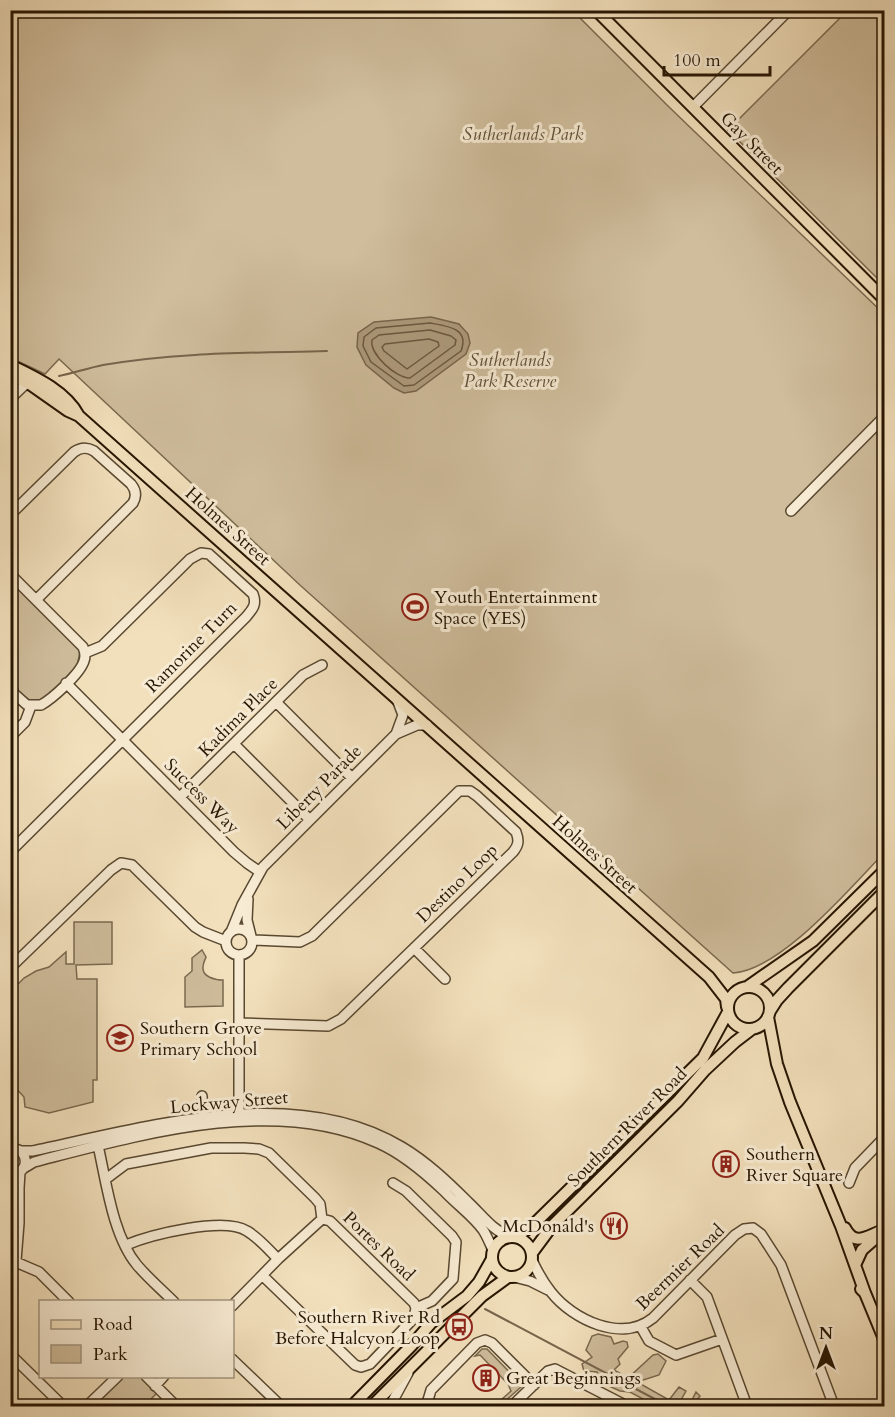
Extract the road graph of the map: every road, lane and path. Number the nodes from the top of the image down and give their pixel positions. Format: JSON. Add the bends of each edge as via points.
{"nodes":[{"id":1,"x":596,"y":10,"type":"edge"},
{"id":2,"x":789,"y":10,"type":"edge"},
{"id":3,"x":693,"y":107,"type":"junction"},
{"id":4,"x":885,"y":299,"type":"edge"},
{"id":5,"x":20,"y":375,"type":"edge"},
{"id":6,"x":11,"y":399,"type":"edge"},
{"id":7,"x":885,"y":417,"type":"edge"},
{"id":8,"x":791,"y":511,"type":"dead end"},
{"id":9,"x":10,"y":515,"type":"edge"},
{"id":10,"x":10,"y":574,"type":"edge"},
{"id":11,"x":36,"y":600,"type":"junction"},
{"id":12,"x":85,"y":653,"type":"junction"},
{"id":13,"x":355,"y":660,"type":"junction"},
{"id":14,"x":322,"y":665,"type":"dead end"},
{"id":15,"x":66,"y":683,"type":"junction"},
{"id":16,"x":10,"y":690,"type":"edge"},
{"id":17,"x":397,"y":699,"type":"junction"},
{"id":18,"x":276,"y":702,"type":"junction"},
{"id":19,"x":31,"y":706,"type":"junction"},
{"id":20,"x":427,"y":725,"type":"junction"},
{"id":21,"x":396,"y":734,"type":"junction"},
{"id":22,"x":10,"y":737,"type":"edge"},
{"id":23,"x":123,"y":740,"type":"junction"},
{"id":24,"x":234,"y":744,"type":"junction"},
{"id":25,"x":460,"y":754,"type":"junction"},
{"id":26,"x":352,"y":778,"type":"junction"},
{"id":27,"x":180,"y":797,"type":"junction"},
{"id":28,"x":310,"y":820,"type":"junction"},
{"id":29,"x":10,"y":852,"type":"edge"},
{"id":30,"x":260,"y":872,"type":"junction"},
{"id":31,"x":885,"y":872,"type":"edge"},
{"id":32,"x":885,"y":892,"type":"edge"},
{"id":33,"x":248,"y":897,"type":"junction"},
{"id":34,"x":231,"y":932,"type":"junction"},
{"id":35,"x":251,"y":938,"type":"junction"},
{"id":36,"x":226,"y":941,"type":"junction"},
{"id":37,"x":414,"y":948,"type":"junction"},
{"id":38,"x":239,"y":955,"type":"junction"},
{"id":39,"x":10,"y":968,"type":"edge"},
{"id":40,"x":709,"y":977,"type":"junction"},
{"id":41,"x":445,"y":979,"type":"dead end"},
{"id":42,"x":743,"y":988,"type":"junction"},
{"id":43,"x":728,"y":1010,"type":"junction"},
{"id":44,"x":769,"y":1014,"type":"junction"},
{"id":45,"x":239,"y":1023,"type":"junction"},
{"id":46,"x":753,"y":1029,"type":"junction"},
{"id":47,"x":772,"y":1044,"type":"junction"},
{"id":48,"x":202,"y":1096,"type":"dead end"},
{"id":49,"x":239,"y":1119,"type":"junction"},
{"id":50,"x":203,"y":1122,"type":"junction"},
{"id":51,"x":10,"y":1137,"type":"edge"},
{"id":52,"x":885,"y":1138,"type":"edge"},
{"id":53,"x":98,"y":1142,"type":"junction"},
{"id":54,"x":17,"y":1149,"type":"edge"},
{"id":55,"x":809,"y":1152,"type":"junction"},
{"id":56,"x":18,"y":1172,"type":"edge"},
{"id":57,"x":821,"y":1176,"type":"junction"},
{"id":58,"x":106,"y":1179,"type":"junction"},
{"id":59,"x":10,"y":1181,"type":"edge"},
{"id":60,"x":393,"y":1183,"type":"dead end"},
{"id":61,"x":849,"y":1183,"type":"dead end"},
{"id":62,"x":18,"y":1200,"type":"junction"},
{"id":63,"x":321,"y":1219,"type":"junction"},
{"id":64,"x":883,"y":1229,"type":"edge"},
{"id":65,"x":513,"y":1237,"type":"junction"},
{"id":66,"x":126,"y":1245,"type":"junction"},
{"id":67,"x":492,"y":1255,"type":"junction"},
{"id":68,"x":532,"y":1257,"type":"junction"},
{"id":69,"x":278,"y":1259,"type":"junction"},
{"id":70,"x":13,"y":1261,"type":"edge"},
{"id":71,"x":856,"y":1263,"type":"junction"},
{"id":72,"x":262,"y":1276,"type":"junction"},
{"id":73,"x":511,"y":1277,"type":"junction"},
{"id":74,"x":690,"y":1280,"type":"junction"},
{"id":75,"x":550,"y":1291,"type":"junction"},
{"id":76,"x":865,"y":1293,"type":"junction"},
{"id":77,"x":67,"y":1300,"type":"edge"},
{"id":78,"x":172,"y":1300,"type":"edge"},
{"id":79,"x":234,"y":1304,"type":"edge"},
{"id":80,"x":416,"y":1308,"type":"junction"},
{"id":81,"x":641,"y":1327,"type":"junction"},
{"id":82,"x":722,"y":1339,"type":"junction"},
{"id":83,"x":885,"y":1340,"type":"edge"},
{"id":84,"x":10,"y":1354,"type":"edge"},
{"id":85,"x":234,"y":1361,"type":"edge"},
{"id":86,"x":411,"y":1368,"type":"junction"},
{"id":87,"x":117,"y":1378,"type":"edge"},
{"id":88,"x":147,"y":1378,"type":"edge"},
{"id":89,"x":163,"y":1378,"type":"edge"},
{"id":90,"x":534,"y":1385,"type":"junction"},
{"id":91,"x":155,"y":1386,"type":"junction"},
{"id":92,"x":360,"y":1398,"type":"junction"},
{"id":93,"x":622,"y":1405,"type":"edge"},
{"id":94,"x":63,"y":1407,"type":"edge"},
{"id":95,"x":87,"y":1407,"type":"edge"},
{"id":96,"x":176,"y":1407,"type":"edge"},
{"id":97,"x":281,"y":1407,"type":"edge"},
{"id":98,"x":352,"y":1407,"type":"edge"},
{"id":99,"x":370,"y":1407,"type":"edge"},
{"id":100,"x":390,"y":1407,"type":"edge"},
{"id":101,"x":434,"y":1407,"type":"edge"},
{"id":102,"x":512,"y":1407,"type":"edge"},
{"id":103,"x":747,"y":1407,"type":"edge"},
{"id":104,"x":834,"y":1407,"type":"edge"}],
"edges":[{"from":1,"to":3,"type":"main road","name":"Gay Street"},
{"from":2,"to":3,"type":"street"},
{"from":3,"to":4,"type":"main road","name":"Gay Street"},
{"from":5,"to":6,"type":"street"},
{"from":5,"to":13,"type":"main road","name":"Holmes Street","via":[[79,416]]},
{"from":7,"to":8,"type":"street"},
{"from":9,"to":11,"type":"street","via":[[81,448],[94,451],[135,491],[134,503]]},
{"from":10,"to":11,"type":"street"},
{"from":11,"to":12,"type":"street"},
{"from":12,"to":15,"type":"street","via":[[83,665]]},
{"from":12,"to":23,"type":"street","name":"Ramorine Turn","via":[[102,646],[197,554],[209,554],[253,594],[254,607],[246,617]]},
{"from":13,"to":17,"type":"main road","name":"Holmes Street"},
{"from":13,"to":25,"type":"main road","name":"Holmes Street","via":[[395,689],[445,734]]},
{"from":14,"to":18,"type":"street","name":"Kadima Place","via":[[303,675]]},
{"from":15,"to":19,"type":"street","via":[[44,704]]},
{"from":15,"to":23,"type":"street","name":"Success Way"},
{"from":16,"to":19,"type":"street"},
{"from":17,"to":20,"type":"main road","name":"Holmes Street"},
{"from":17,"to":21,"type":"street","via":[[403,715]]},
{"from":18,"to":24,"type":"street","name":"Kadima Place"},
{"from":18,"to":26,"type":"street"},
{"from":19,"to":22,"type":"street","via":[[25,723]]},
{"from":20,"to":21,"type":"street"},
{"from":20,"to":25,"type":"main road","name":"Holmes Street"},
{"from":21,"to":26,"type":"street","name":"Liberty Parade"},
{"from":23,"to":27,"type":"street","name":"Success Way"},
{"from":23,"to":29,"type":"street","name":"Ramorine Turn"},
{"from":24,"to":27,"type":"street","name":"Kadima Place"},
{"from":24,"to":28,"type":"street"},
{"from":25,"to":40,"type":"main road","name":"Holmes Street"},
{"from":26,"to":28,"type":"street","name":"Liberty Parade"},
{"from":27,"to":30,"type":"street","name":"Success Way","via":[[244,862]]},
{"from":28,"to":30,"type":"street","name":"Liberty Parade"},
{"from":30,"to":33,"type":"street","name":"Liberty Parade"},
{"from":31,"to":42,"type":"main road","via":[[813,941]]},
{"from":32,"to":44,"type":"main road","via":[[788,988]]},
{"from":33,"to":34,"type":"street","name":"Liberty Parade"},
{"from":33,"to":35,"type":"street","name":"Liberty Parade"},
{"from":34,"to":35,"type":"street","via":[[241,929]]},
{"from":34,"to":36,"type":"street"},
{"from":35,"to":37,"type":"street","name":"Destino Loop","via":[[300,942],[312,936],[459,791],[470,791],[516,832],[519,843]]},
{"from":35,"to":38,"type":"street","via":[[249,950]]},
{"from":36,"to":38,"type":"street","via":[[228,949]]},
{"from":36,"to":39,"type":"street","via":[[195,927],[132,865],[122,863]]},
{"from":37,"to":41,"type":"street"},
{"from":37,"to":45,"type":"street","name":"Destino Loop","via":[[341,1019],[328,1026]]},
{"from":38,"to":45,"type":"street"},
{"from":40,"to":42,"type":"main road","name":"Holmes Street","via":[[733,988]]},
{"from":40,"to":43,"type":"main road","name":"Holmes Street","via":[[726,999]]},
{"from":42,"to":43,"type":"main road","via":[[733,993]]},
{"from":42,"to":44,"type":"main road","via":[[756,988],[764,993]]},
{"from":43,"to":46,"type":"main road","via":[[736,1025]]},
{"from":43,"to":65,"type":"main road","name":"Southern River Road","via":[[703,1058],[532,1226]]},
{"from":44,"to":46,"type":"main road","via":[[764,1023]]},
{"from":44,"to":47,"type":"main road"},
{"from":45,"to":49,"type":"street"},
{"from":46,"to":47,"type":"main road"},
{"from":46,"to":68,"type":"main road","name":"Southern River Road","via":[[705,1070],[552,1226]]},
{"from":47,"to":55,"type":"main road"},
{"from":48,"to":50,"type":"street"},
{"from":49,"to":50,"type":"street","name":"Lockway Street"},
{"from":49,"to":65,"type":"street","name":"Lockway Street","via":[[293,1113],[318,1115],[391,1140],[437,1172],[496,1231]]},
{"from":49,"to":67,"type":"street","name":"Lockway Street","via":[[312,1123],[378,1143],[428,1176],[483,1230]]},
{"from":50,"to":53,"type":"street","name":"Lockway Street"},
{"from":51,"to":54,"type":"street"},
{"from":52,"to":61,"type":"street","via":[[855,1168]]},
{"from":53,"to":54,"type":"street","name":"Lockway Street","via":[[32,1151]]},
{"from":53,"to":56,"type":"street","name":"Lockway Street","via":[[34,1162]]},
{"from":53,"to":58,"type":"street"},
{"from":54,"to":56,"type":"street","via":[[26,1161]]},
{"from":55,"to":57,"type":"main road"},
{"from":55,"to":76,"type":"main road"},
{"from":56,"to":62,"type":"street"},
{"from":57,"to":64,"type":"main road","via":[[831,1188],[851,1237],[864,1238]]},
{"from":57,"to":71,"type":"main road"},
{"from":58,"to":63,"type":"street","via":[[126,1164],[211,1148],[259,1149],[277,1160],[315,1198],[320,1204]]},
{"from":58,"to":66,"type":"street"},
{"from":59,"to":62,"type":"street"},
{"from":60,"to":80,"type":"street","via":[[406,1191],[456,1242],[453,1279],[432,1301]]},
{"from":62,"to":70,"type":"street"},
{"from":63,"to":69,"type":"street","name":"Portes Road"},
{"from":63,"to":80,"type":"street","name":"Portes Road","via":[[330,1221]]},
{"from":64,"to":71,"type":"main road","via":[[862,1250]]},
{"from":65,"to":67,"type":"main road","via":[[499,1241]]},
{"from":65,"to":68,"type":"main road","via":[[524,1241]]},
{"from":66,"to":69,"type":"street","via":[[172,1232],[231,1225],[248,1231]]},
{"from":66,"to":78,"type":"street","via":[[136,1264]]},
{"from":67,"to":73,"type":"main road","via":[[495,1269]]},
{"from":67,"to":92,"type":"main road","via":[[467,1296],[431,1323]]},
{"from":68,"to":73,"type":"main road","via":[[526,1272]]},
{"from":68,"to":75,"type":"street","name":"Beermier Road"},
{"from":69,"to":72,"type":"street","name":"Portes Road"},
{"from":70,"to":77,"type":"street","via":[[39,1272]]},
{"from":71,"to":76,"type":"main road"},
{"from":72,"to":79,"type":"street","name":"Portes Road"},
{"from":72,"to":80,"type":"street","name":"Portes Road","via":[[361,1367],[370,1364],[407,1326]]},
{"from":73,"to":75,"type":"street","name":"Beermier Road"},
{"from":73,"to":86,"type":"main road","via":[[482,1296]]},
{"from":74,"to":81,"type":"street","name":"Beermier Road"},
{"from":74,"to":82,"type":"street","via":[[707,1297]]},
{"from":74,"to":104,"type":"street","name":"Beermier Road","via":[[744,1229],[753,1228],[761,1234],[781,1265]]},
{"from":75,"to":81,"type":"street","name":"Beermier Road","via":[[585,1319],[618,1329]]},
{"from":76,"to":83,"type":"main road"},
{"from":81,"to":82,"type":"street","via":[[649,1341],[676,1355]]},
{"from":82,"to":103,"type":"street"},
{"from":84,"to":94,"type":"street"},
{"from":85,"to":97,"type":"street"},
{"from":86,"to":99,"type":"main road"},
{"from":86,"to":100,"type":"street"},
{"from":87,"to":95,"type":"street"},
{"from":88,"to":91,"type":"street"},
{"from":89,"to":91,"type":"street"},
{"from":90,"to":93,"type":"street","via":[[548,1371],[557,1370]]},
{"from":90,"to":101,"type":"street","via":[[485,1340],[477,1343],[430,1390],[428,1400]]},
{"from":90,"to":102,"type":"street"},
{"from":91,"to":96,"type":"street"},
{"from":92,"to":98,"type":"main road"},
{"from":92,"to":99,"type":"street"}]}
